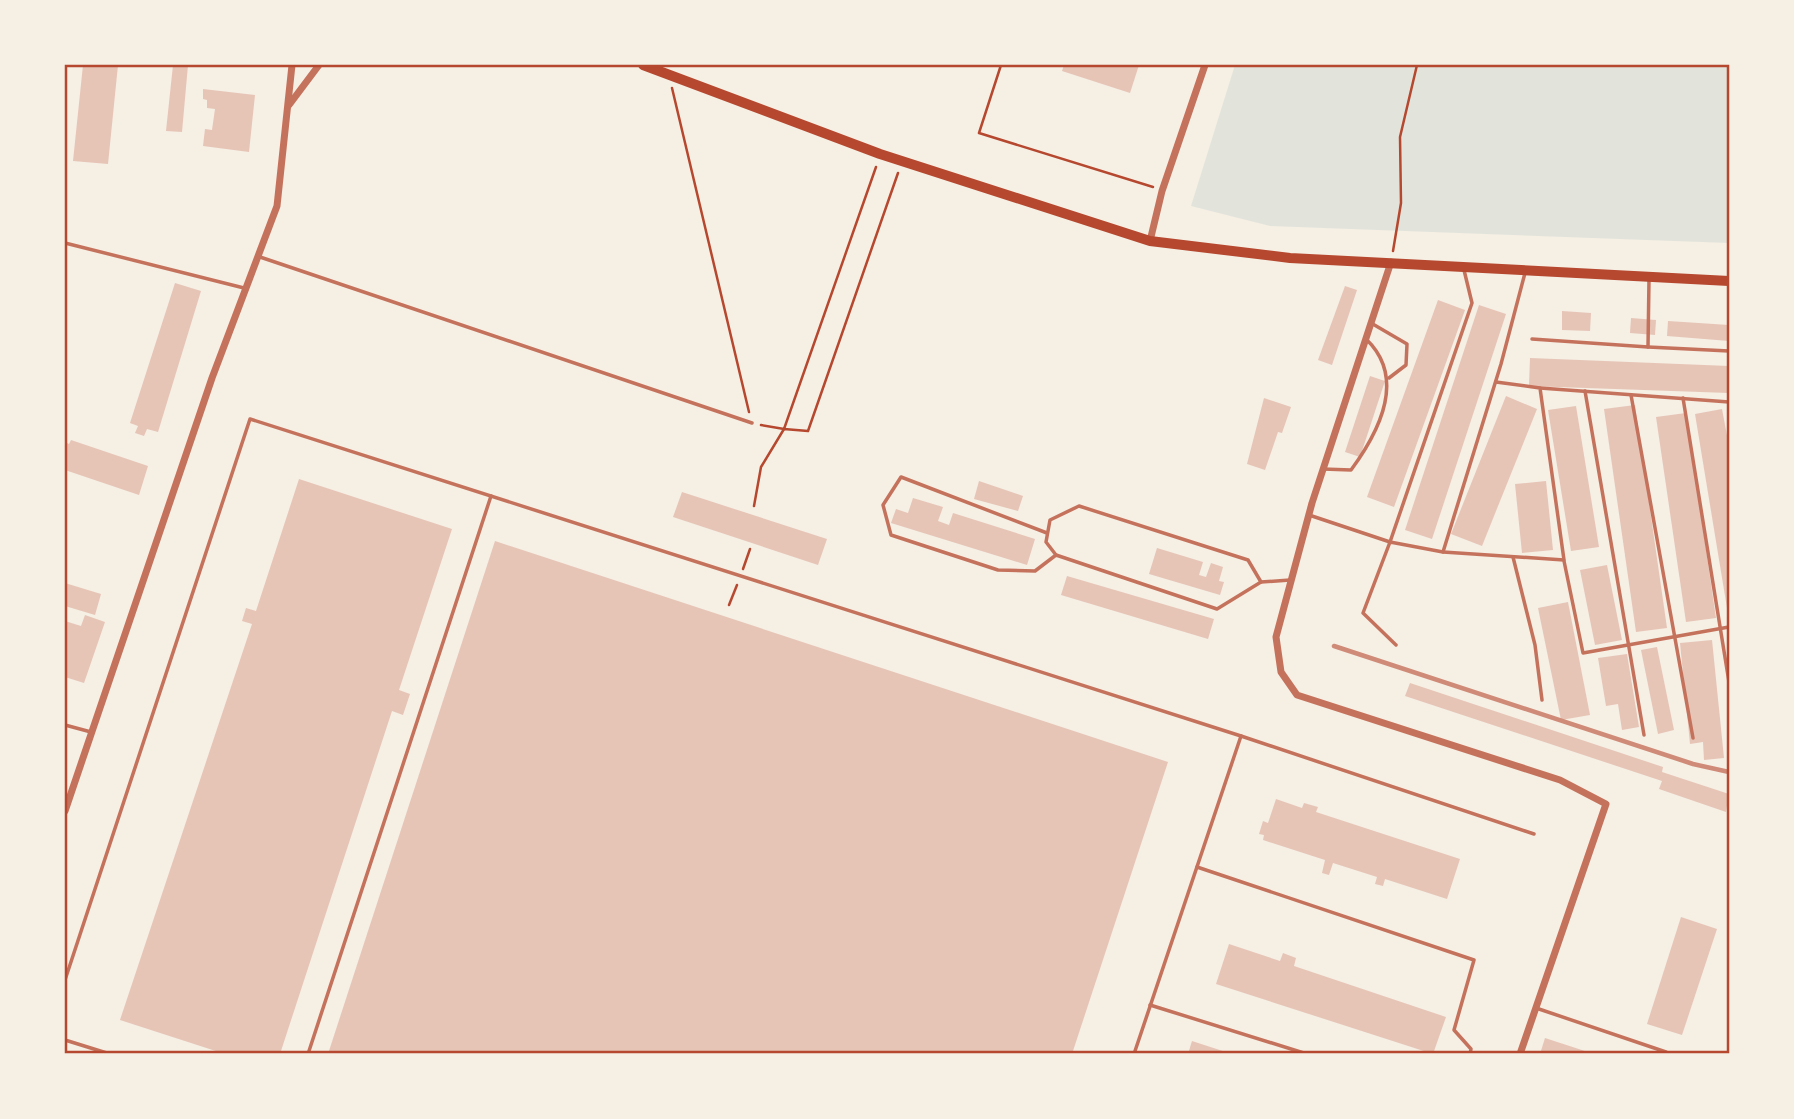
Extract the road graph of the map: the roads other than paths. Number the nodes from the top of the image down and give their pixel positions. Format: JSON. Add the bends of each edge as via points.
{"nodes":[{"id":1,"x":292,"y":65,"type":"edge"},
{"id":2,"x":318,"y":65,"type":"edge"},
{"id":3,"x":643,"y":65,"type":"edge"},
{"id":4,"x":1205,"y":65,"type":"edge"},
{"id":5,"x":670,"y":70,"type":"edge"},
{"id":6,"x":288,"y":106,"type":"junction"},
{"id":7,"x":1150,"y":241,"type":"junction"},
{"id":8,"x":65,"y":243,"type":"edge"},
{"id":9,"x":258,"y":256,"type":"junction"},
{"id":10,"x":1391,"y":262,"type":"junction"},
{"id":11,"x":1463,"y":266,"type":"junction"},
{"id":12,"x":1527,"y":270,"type":"junction"},
{"id":13,"x":1649,"y":277,"type":"junction"},
{"id":14,"x":1729,"y":281,"type":"edge"},
{"id":15,"x":246,"y":289,"type":"junction"},
{"id":16,"x":1371,"y":323,"type":"junction"},
{"id":17,"x":1366,"y":339,"type":"junction"},
{"id":18,"x":1532,"y":339,"type":"dead end"},
{"id":19,"x":1648,"y":347,"type":"junction"},
{"id":20,"x":1729,"y":351,"type":"edge"},
{"id":21,"x":1389,"y":378,"type":"junction"},
{"id":22,"x":1496,"y":382,"type":"junction"},
{"id":23,"x":1540,"y":388,"type":"junction"},
{"id":24,"x":1585,"y":391,"type":"junction"},
{"id":25,"x":1631,"y":395,"type":"junction"},
{"id":26,"x":1682,"y":398,"type":"junction"},
{"id":27,"x":1729,"y":402,"type":"edge"},
{"id":28,"x":751,"y":423,"type":"road end"},
{"id":29,"x":1323,"y":469,"type":"junction"},
{"id":30,"x":491,"y":496,"type":"junction"},
{"id":31,"x":1309,"y":515,"type":"junction"},
{"id":32,"x":1047,"y":533,"type":"junction"},
{"id":33,"x":1390,"y":542,"type":"junction"},
{"id":34,"x":1443,"y":552,"type":"junction"},
{"id":35,"x":1056,"y":555,"type":"junction"},
{"id":36,"x":1513,"y":557,"type":"junction"},
{"id":37,"x":1564,"y":560,"type":"junction"},
{"id":38,"x":1292,"y":580,"type":"junction"},
{"id":39,"x":1261,"y":582,"type":"junction"},
{"id":40,"x":1729,"y":626,"type":"edge"},
{"id":41,"x":1720,"y":628,"type":"junction"},
{"id":42,"x":1676,"y":636,"type":"junction"},
{"id":43,"x":1396,"y":645,"type":"dead end"},
{"id":44,"x":1629,"y":645,"type":"junction"},
{"id":45,"x":1729,"y":682,"type":"edge"},
{"id":46,"x":1542,"y":700,"type":"dead end"},
{"id":47,"x":65,"y":725,"type":"edge"},
{"id":48,"x":91,"y":732,"type":"junction"},
{"id":49,"x":1644,"y":735,"type":"dead end"},
{"id":50,"x":1241,"y":736,"type":"junction"},
{"id":51,"x":1693,"y":738,"type":"dead end"},
{"id":52,"x":65,"y":811,"type":"edge"},
{"id":53,"x":1534,"y":834,"type":"dead end"},
{"id":54,"x":1197,"y":867,"type":"junction"},
{"id":55,"x":65,"y":980,"type":"edge"},
{"id":56,"x":1150,"y":1005,"type":"junction"},
{"id":57,"x":1536,"y":1008,"type":"junction"},
{"id":58,"x":65,"y":1040,"type":"edge"},
{"id":59,"x":1666,"y":1052,"type":"dead end"},
{"id":60,"x":110,"y":1054,"type":"edge"},
{"id":61,"x":308,"y":1054,"type":"edge"},
{"id":62,"x":1134,"y":1054,"type":"edge"},
{"id":63,"x":1307,"y":1054,"type":"edge"},
{"id":64,"x":1470,"y":1054,"type":"edge"},
{"id":65,"x":1520,"y":1054,"type":"edge"}],
"edges":[{"from":1,"to":6,"type":"street"},
{"from":2,"to":6,"type":"street"},
{"from":3,"to":5,"type":"main road"},
{"from":4,"to":7,"type":"street"},
{"from":5,"to":7,"type":"main road","via":[[880,154]]},
{"from":6,"to":9,"type":"street","via":[[277,206]]},
{"from":7,"to":10,"type":"main road","via":[[1290,258]]},
{"from":8,"to":15,"type":"lane"},
{"from":9,"to":15,"type":"street"},
{"from":9,"to":28,"type":"lane"},
{"from":10,"to":11,"type":"main road"},
{"from":10,"to":16,"type":"street"},
{"from":11,"to":12,"type":"main road"},
{"from":11,"to":33,"type":"lane","via":[[1472,303]]},
{"from":12,"to":13,"type":"main road"},
{"from":12,"to":22,"type":"lane"},
{"from":13,"to":14,"type":"main road"},
{"from":13,"to":19,"type":"lane"},
{"from":15,"to":48,"type":"street"},
{"from":16,"to":17,"type":"street"},
{"from":16,"to":21,"type":"lane","via":[[1407,344],[1405,365]]},
{"from":17,"to":21,"type":"lane","via":[[1378,350]]},
{"from":17,"to":29,"type":"street"},
{"from":18,"to":19,"type":"lane"},
{"from":19,"to":20,"type":"lane"},
{"from":21,"to":29,"type":"lane","via":[[1374,437],[1351,470]]},
{"from":22,"to":23,"type":"lane"},
{"from":22,"to":34,"type":"lane"},
{"from":23,"to":24,"type":"lane"},
{"from":23,"to":37,"type":"lane"},
{"from":24,"to":25,"type":"lane"},
{"from":24,"to":44,"type":"lane"},
{"from":25,"to":26,"type":"lane"},
{"from":25,"to":42,"type":"lane"},
{"from":26,"to":27,"type":"lane"},
{"from":26,"to":41,"type":"lane"},
{"from":29,"to":31,"type":"street"},
{"from":30,"to":50,"type":"lane"},
{"from":30,"to":55,"type":"lane","via":[[250,419]]},
{"from":30,"to":61,"type":"lane"},
{"from":31,"to":33,"type":"lane"},
{"from":31,"to":38,"type":"street"},
{"from":32,"to":35,"type":"lane","via":[[1046,542]]},
{"from":32,"to":35,"type":"lane","via":[[901,477],[883,505],[891,535],[998,570],[1035,571]]},
{"from":32,"to":39,"type":"lane","via":[[1050,520],[1079,506],[1248,561]]},
{"from":33,"to":34,"type":"lane"},
{"from":33,"to":43,"type":"lane","via":[[1363,613]]},
{"from":34,"to":36,"type":"lane"},
{"from":35,"to":39,"type":"lane","via":[[1217,609]]},
{"from":36,"to":37,"type":"lane"},
{"from":36,"to":46,"type":"lane","via":[[1535,645]]},
{"from":37,"to":44,"type":"lane","via":[[1583,653]]},
{"from":38,"to":39,"type":"lane"},
{"from":38,"to":57,"type":"street","via":[[1276,637],[1281,673],[1297,695],[1560,780],[1606,804]]},
{"from":40,"to":41,"type":"lane"},
{"from":41,"to":42,"type":"lane"},
{"from":41,"to":45,"type":"lane"},
{"from":42,"to":44,"type":"lane"},
{"from":42,"to":51,"type":"lane"},
{"from":44,"to":49,"type":"lane"},
{"from":47,"to":48,"type":"lane"},
{"from":48,"to":52,"type":"street"},
{"from":50,"to":53,"type":"lane"},
{"from":50,"to":54,"type":"lane"},
{"from":54,"to":56,"type":"lane"},
{"from":54,"to":64,"type":"lane","via":[[1474,960],[1454,1030],[1471,1049]]},
{"from":56,"to":62,"type":"lane"},
{"from":56,"to":63,"type":"lane"},
{"from":57,"to":59,"type":"lane"},
{"from":57,"to":65,"type":"street"},
{"from":58,"to":60,"type":"lane"}]}
